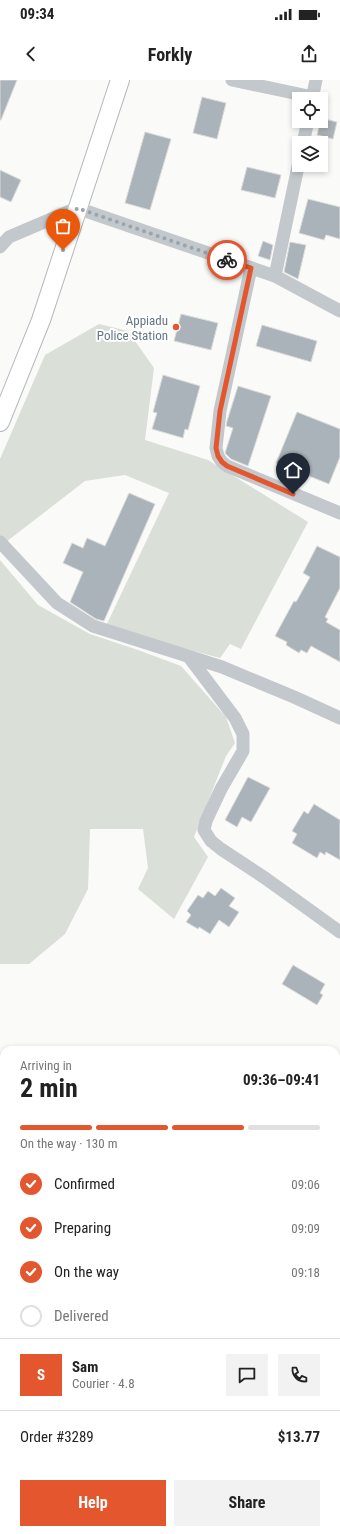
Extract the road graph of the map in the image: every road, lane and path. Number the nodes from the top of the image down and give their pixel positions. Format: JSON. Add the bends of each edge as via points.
{"nodes":[{"id":1,"x":120,"y":80,"type":"edge"},
{"id":2,"x":232,"y":80,"type":"edge"},
{"id":3,"x":316,"y":80,"type":"edge"},
{"id":4,"x":313,"y":92,"type":"edge"},
{"id":5,"x":292,"y":94,"type":"edge"},
{"id":6,"x":297,"y":172,"type":"edge"},
{"id":7,"x":77,"y":208,"type":"junction"},
{"id":8,"x":0,"y":247,"type":"edge"},
{"id":9,"x":251,"y":268,"type":"junction"},
{"id":10,"x":275,"y":276,"type":"junction"},
{"id":11,"x":340,"y":311,"type":"edge"},
{"id":12,"x":0,"y":422,"type":"edge"},
{"id":13,"x":340,"y":513,"type":"edge"},
{"id":14,"x":0,"y":542,"type":"edge"},
{"id":15,"x":189,"y":657,"type":"junction"},
{"id":16,"x":340,"y":718,"type":"edge"},
{"id":17,"x":340,"y":932,"type":"edge"}],
"edges":[{"from":1,"to":7,"type":"street"},
{"from":2,"to":5,"type":"street"},
{"from":3,"to":4,"type":"street"},
{"from":6,"to":10,"type":"street"},
{"from":7,"to":8,"type":"street","via":[[8,237]]},
{"from":7,"to":9,"type":"street"},
{"from":7,"to":12,"type":"street","via":[[41,320]]},
{"from":9,"to":10,"type":"street"},
{"from":9,"to":13,"type":"street","via":[[220,411],[216,448],[218,456],[227,466]]},
{"from":10,"to":11,"type":"street"},
{"from":14,"to":15,"type":"street","via":[[57,603],[93,626]]},
{"from":15,"to":16,"type":"street","via":[[222,667]]},
{"from":15,"to":17,"type":"street","via":[[235,718],[243,734],[243,751],[221,789],[204,830],[220,849]]}]}
